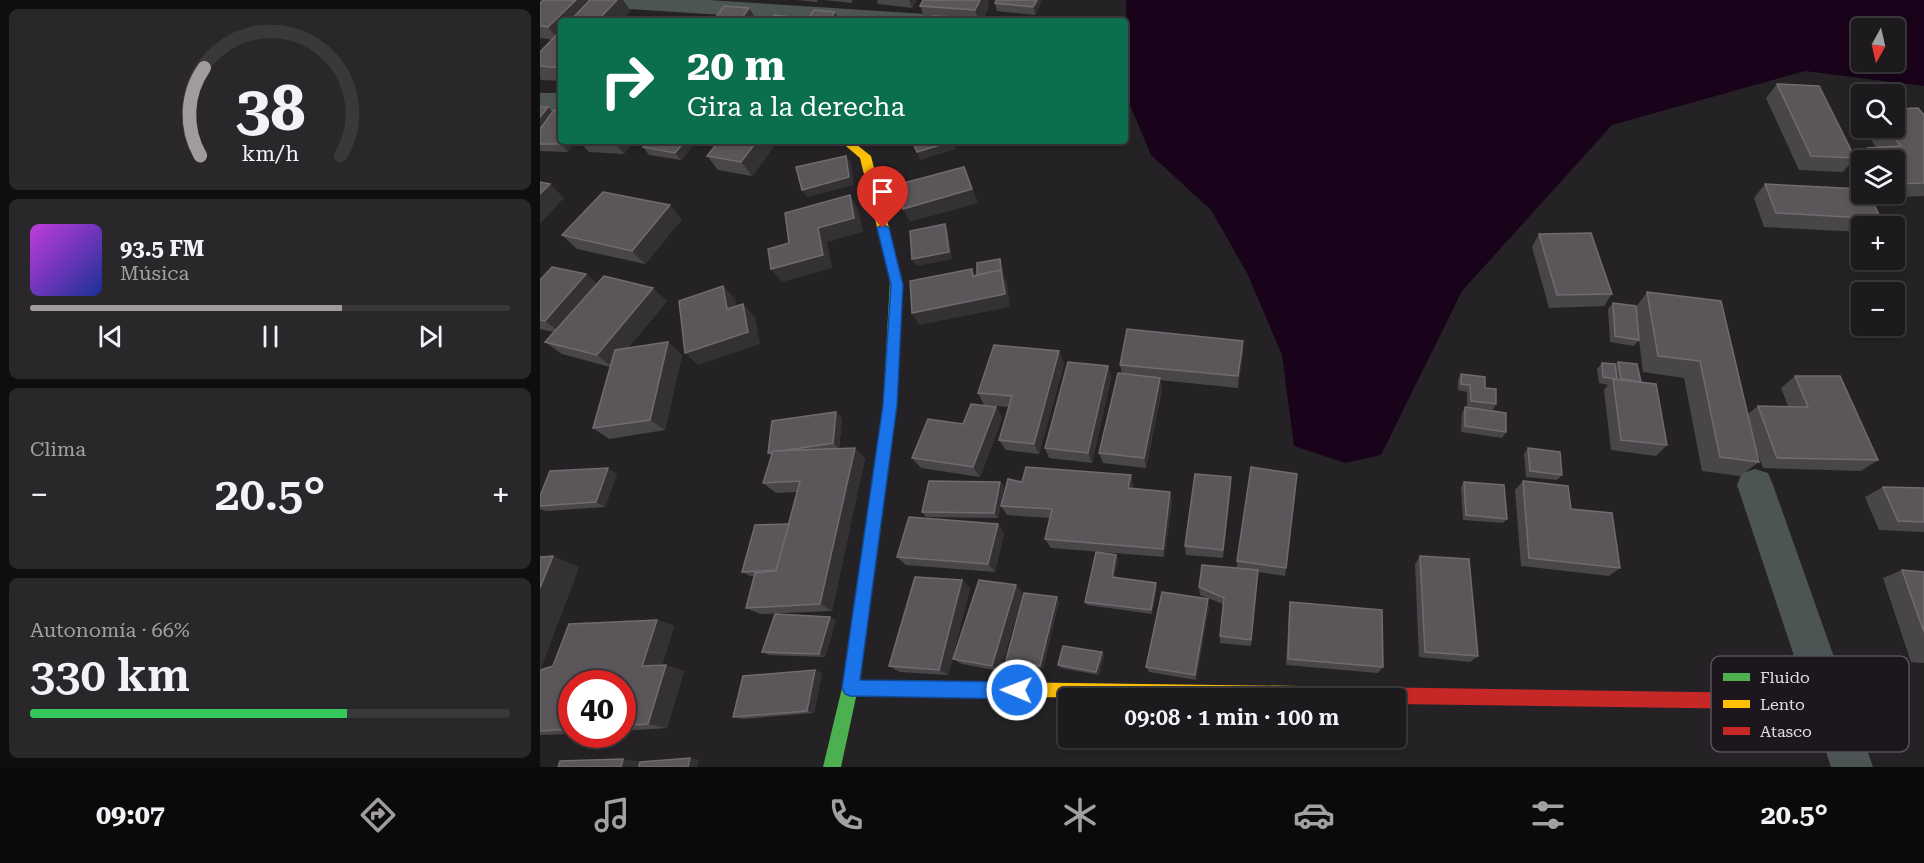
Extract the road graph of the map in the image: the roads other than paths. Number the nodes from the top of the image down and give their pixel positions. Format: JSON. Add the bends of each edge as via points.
{"nodes":[{"id":1,"x":602,"y":0,"type":"edge"},
{"id":2,"x":938,"y":0,"type":"edge"},
{"id":3,"x":587,"y":18,"type":"edge"},
{"id":4,"x":880,"y":18,"type":"edge"},
{"id":5,"x":928,"y":18,"type":"edge"},
{"id":6,"x":540,"y":102,"type":"edge"},
{"id":7,"x":558,"y":102,"type":"edge"},
{"id":8,"x":849,"y":144,"type":"edge"},
{"id":9,"x":1755,"y":484,"type":"edge"},
{"id":10,"x":1813,"y":656,"type":"edge"},
{"id":11,"x":850,"y":688,"type":"junction"},
{"id":12,"x":1711,"y":700,"type":"edge"},
{"id":13,"x":1846,"y":752,"type":"edge"},
{"id":14,"x":832,"y":767,"type":"edge"},
{"id":15,"x":1852,"y":767,"type":"edge"}],
"edges":[{"from":1,"to":3,"type":"street"},
{"from":1,"to":4,"type":"street"},
{"from":2,"to":5,"type":"street"},
{"from":6,"to":7,"type":"street"},
{"from":8,"to":11,"type":"street","via":[[865,156],[897,285],[890,405]]},
{"from":9,"to":10,"type":"street"},
{"from":11,"to":12,"type":"street"},
{"from":11,"to":14,"type":"street"},
{"from":13,"to":15,"type":"street"}]}
